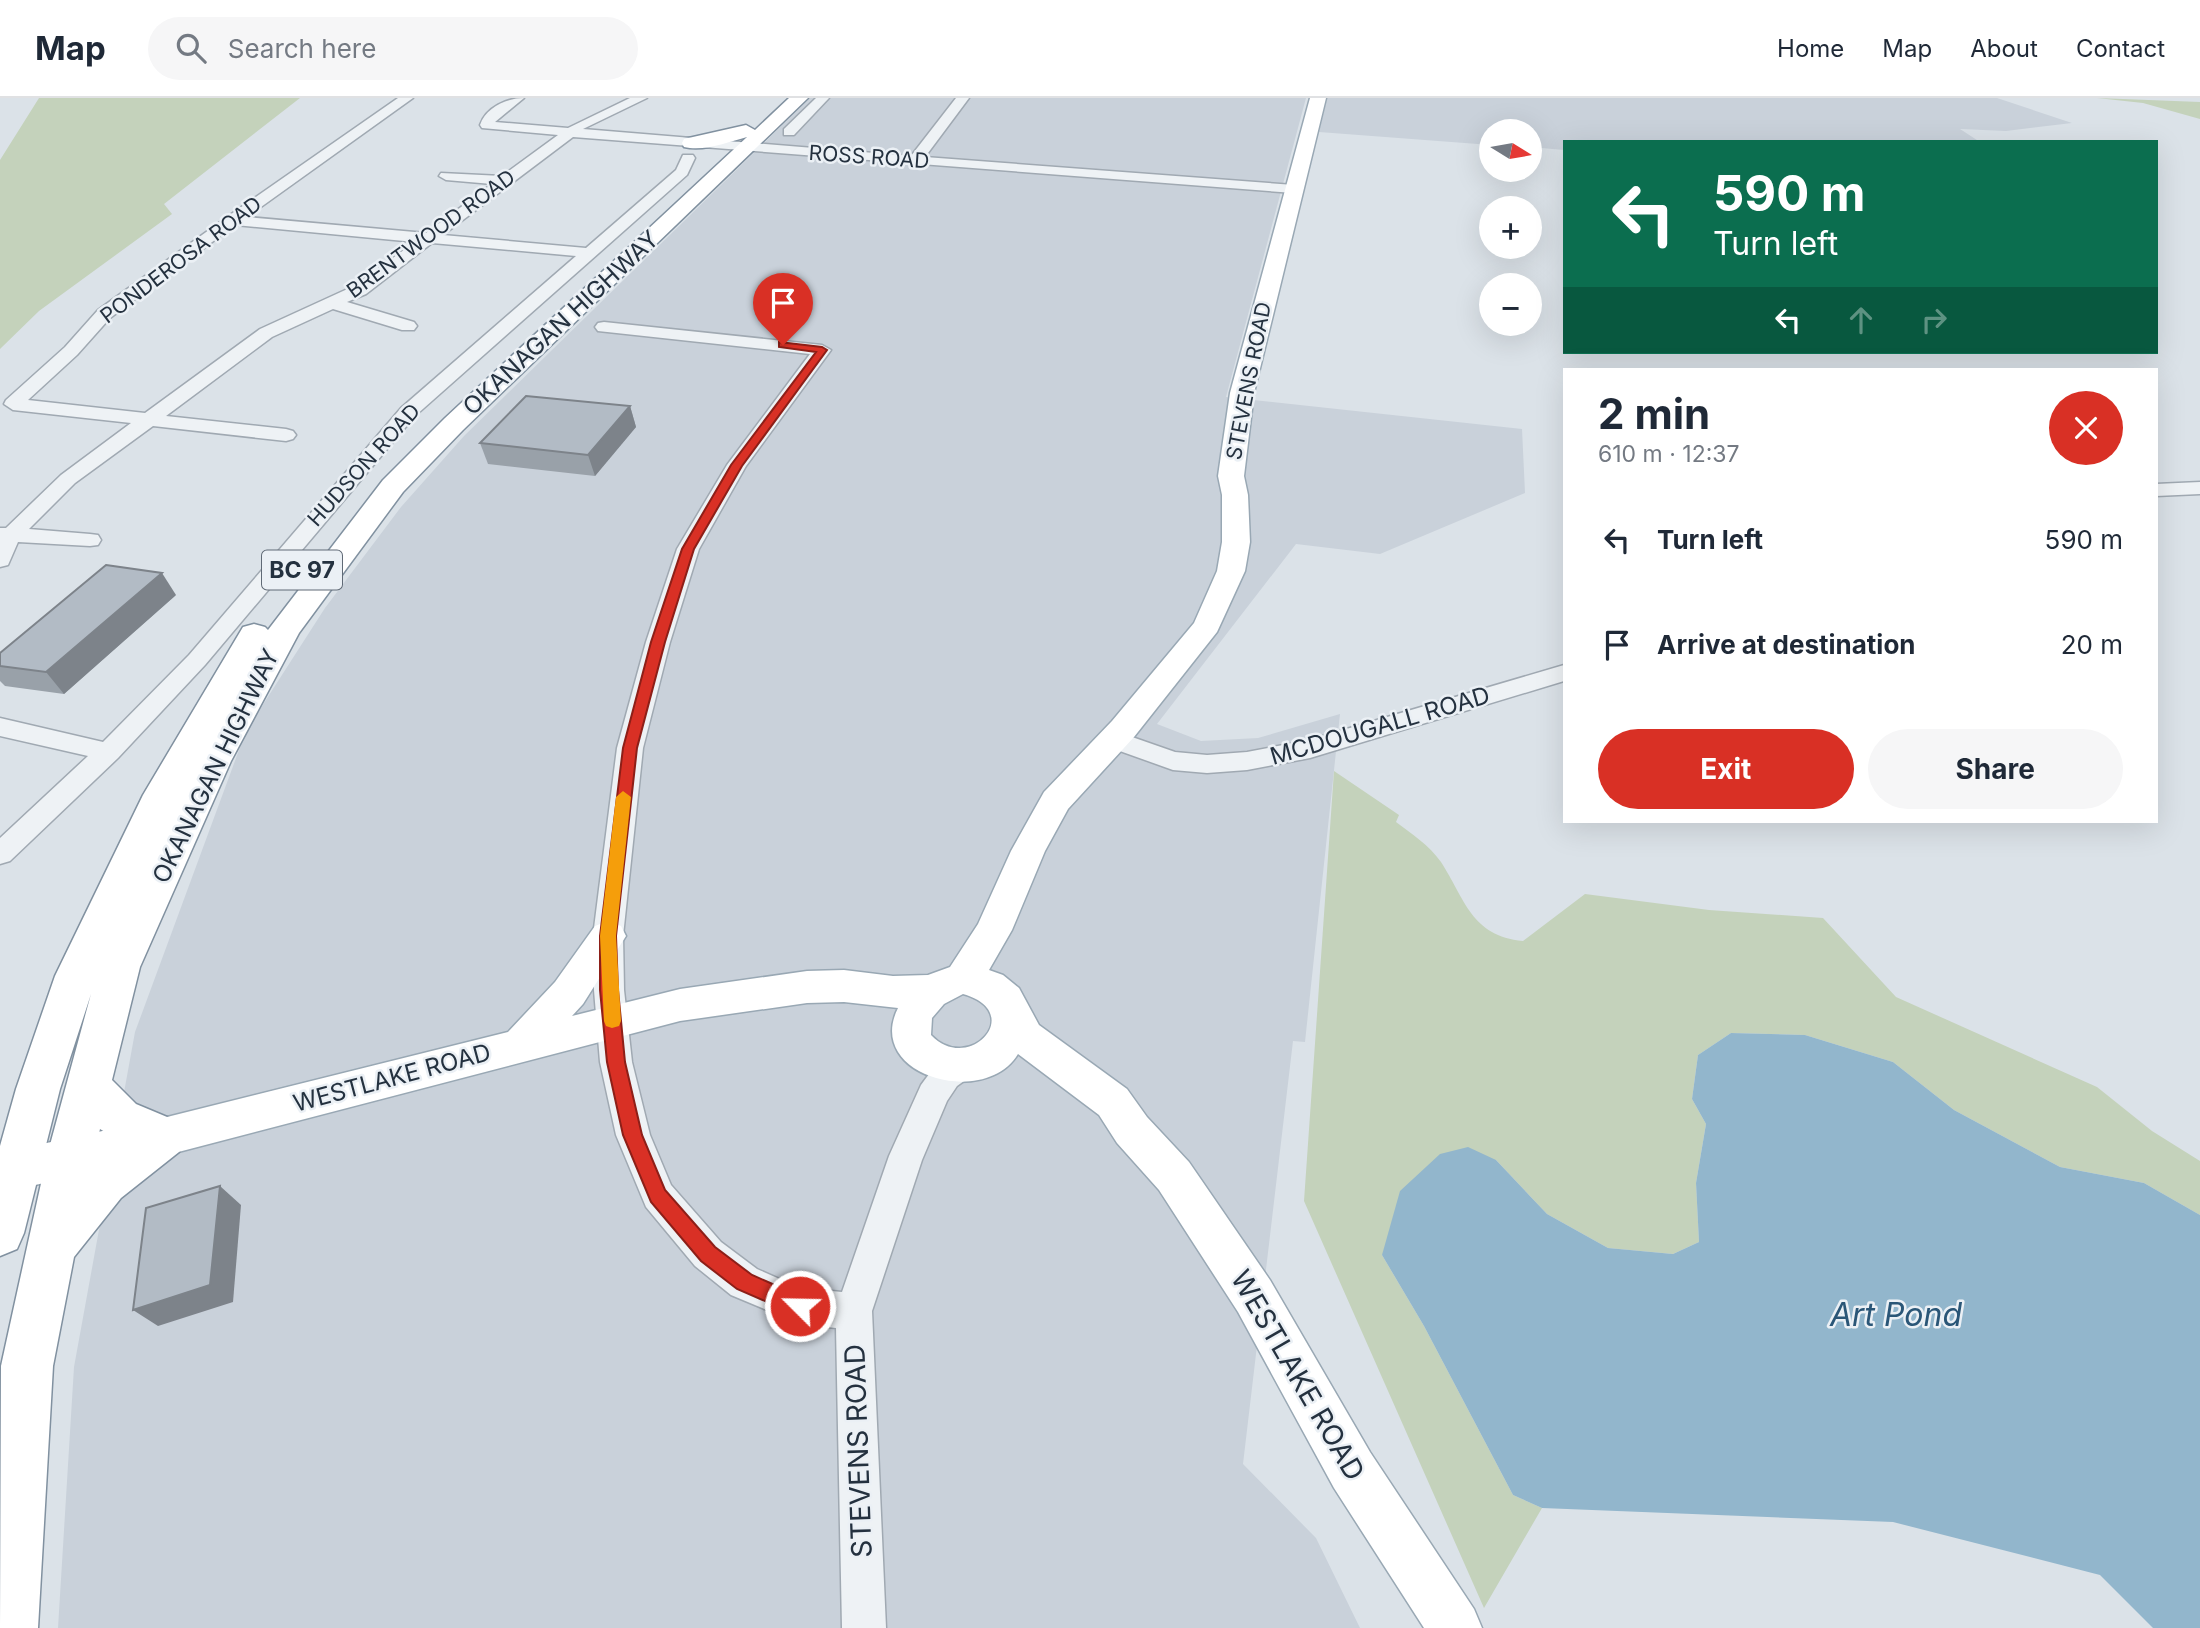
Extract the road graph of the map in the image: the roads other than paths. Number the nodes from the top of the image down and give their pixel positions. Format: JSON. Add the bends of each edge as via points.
{"nodes":[{"id":1,"x":407,"y":98,"type":"edge"},
{"id":2,"x":518,"y":98,"type":"edge"},
{"id":3,"x":641,"y":98,"type":"edge"},
{"id":4,"x":783,"y":98,"type":"edge"},
{"id":5,"x":799,"y":98,"type":"edge"},
{"id":6,"x":823,"y":98,"type":"edge"},
{"id":7,"x":963,"y":98,"type":"edge"},
{"id":8,"x":1318,"y":98,"type":"edge"},
{"id":9,"x":789,"y":132,"type":"dead end"},
{"id":10,"x":572,"y":133,"type":"junction"},
{"id":11,"x":732,"y":148,"type":"junction"},
{"id":12,"x":915,"y":160,"type":"junction"},
{"id":13,"x":446,"y":176,"type":"dead end"},
{"id":14,"x":505,"y":181,"type":"junction"},
{"id":15,"x":1294,"y":189,"type":"junction"},
{"id":16,"x":232,"y":220,"type":"junction"},
{"id":17,"x":428,"y":239,"type":"junction"},
{"id":18,"x":590,"y":253,"type":"junction"},
{"id":19,"x":332,"y":303,"type":"junction"},
{"id":20,"x":408,"y":326,"type":"dead end"},
{"id":21,"x":604,"y":327,"type":"dead end"},
{"id":22,"x":152,"y":418,"type":"junction"},
{"id":23,"x":286,"y":435,"type":"dead end"},
{"id":24,"x":2200,"y":488,"type":"edge"},
{"id":25,"x":2158,"y":490,"type":"edge"},
{"id":26,"x":5,"y":535,"type":"edge"},
{"id":27,"x":90,"y":540,"type":"dead end"},
{"id":28,"x":0,"y":560,"type":"edge"},
{"id":29,"x":1563,"y":673,"type":"edge"},
{"id":30,"x":0,"y":727,"type":"edge"},
{"id":31,"x":1112,"y":739,"type":"junction"},
{"id":32,"x":109,"y":752,"type":"junction"},
{"id":33,"x":0,"y":854,"type":"edge"},
{"id":34,"x":608,"y":936,"type":"junction"},
{"id":35,"x":769,"y":993,"type":"junction"},
{"id":36,"x":975,"y":993,"type":"junction"},
{"id":37,"x":612,"y":1020,"type":"junction"},
{"id":38,"x":914,"y":1035,"type":"junction"},
{"id":39,"x":520,"y":1044,"type":"junction"},
{"id":40,"x":974,"y":1062,"type":"junction"},
{"id":41,"x":89,"y":1084,"type":"junction"},
{"id":42,"x":38,"y":1088,"type":"junction"},
{"id":43,"x":0,"y":1126,"type":"edge"},
{"id":44,"x":1132,"y":1130,"type":"junction"},
{"id":45,"x":163,"y":1137,"type":"junction"},
{"id":46,"x":70,"y":1156,"type":"junction"},
{"id":47,"x":906,"y":1156,"type":"junction"},
{"id":48,"x":8,"y":1172,"type":"edge"},
{"id":49,"x":0,"y":1233,"type":"edge"},
{"id":50,"x":51,"y":1248,"type":"junction"},
{"id":51,"x":854,"y":1311,"type":"junction"},
{"id":52,"x":8,"y":1628,"type":"edge"},
{"id":53,"x":864,"y":1628,"type":"edge"},
{"id":54,"x":1455,"y":1628,"type":"edge"}],
"edges":[{"from":1,"to":16,"type":"street","name":"PONDEROSA ROAD"},
{"from":2,"to":10,"type":"street","name":"ROSS ROAD","via":[[489,118],[487,125]]},
{"from":3,"to":10,"type":"street","name":"BRENTWOOD ROAD","via":[[580,125]]},
{"from":4,"to":11,"type":"highway","name":"OKANAGAN HIGHWAY","number":"BC 97"},
{"from":5,"to":11,"type":"highway","name":"OKANAGAN HIGHWAY","number":"BC 97"},
{"from":6,"to":9,"type":"street"},
{"from":7,"to":12,"type":"street"},
{"from":8,"to":15,"type":"main road","name":"STEVENS ROAD"},
{"from":10,"to":11,"type":"street","name":"ROSS ROAD"},
{"from":10,"to":14,"type":"street","name":"BRENTWOOD ROAD"},
{"from":11,"to":12,"type":"street","name":"ROSS ROAD"},
{"from":11,"to":18,"type":"street","name":"HUDSON ROAD","via":[[682,172]]},
{"from":11,"to":41,"type":"highway","name":"OKANAGAN HIGHWAY","number":"BC 97","via":[[393,486],[284,630],[213,761],[119,967]]},
{"from":11,"to":42,"type":"highway","name":"OKANAGAN HIGHWAY","number":"BC 97","via":[[412,441],[358,497],[262,620],[161,794],[76,976]]},
{"from":12,"to":15,"type":"street","name":"ROSS ROAD"},
{"from":13,"to":14,"type":"street"},
{"from":14,"to":17,"type":"street","name":"BRENTWOOD ROAD"},
{"from":15,"to":31,"type":"main road","name":"STEVENS ROAD","via":[[1242,393],[1231,476],[1236,541],[1231,572],[1208,626]]},
{"from":16,"to":17,"type":"street"},
{"from":16,"to":22,"type":"street","name":"PONDEROSA ROAD","via":[[104,314],[13,404]]},
{"from":17,"to":18,"type":"street"},
{"from":17,"to":19,"type":"street","name":"BRENTWOOD ROAD","via":[[360,290]]},
{"from":18,"to":32,"type":"street","name":"HUDSON ROAD","via":[[408,412],[197,660]]},
{"from":19,"to":20,"type":"street"},
{"from":19,"to":22,"type":"street","name":"BRENTWOOD ROAD","via":[[266,333]]},
{"from":21,"to":34,"type":"street","via":[[822,350],[737,465],[688,549],[630,748]]},
{"from":22,"to":23,"type":"street"},
{"from":22,"to":26,"type":"street","name":"BRENTWOOD ROAD","via":[[68,479]]},
{"from":24,"to":25,"type":"street"},
{"from":26,"to":27,"type":"street"},
{"from":26,"to":28,"type":"street","name":"BRENTWOOD ROAD"},
{"from":29,"to":31,"type":"street","name":"MCDOUGALL ROAD","via":[[1310,749],[1247,761],[1173,761]]},
{"from":30,"to":32,"type":"street"},
{"from":31,"to":36,"type":"main road","name":"STEVENS ROAD","via":[[1056,801],[1028,852],[994,930]]},
{"from":32,"to":33,"type":"street","name":"HUDSON ROAD"},
{"from":34,"to":37,"type":"street"},
{"from":34,"to":39,"type":"main road","via":[[569,993]]},
{"from":35,"to":36,"type":"main road","name":"WESTLAKE ROAD","via":[[844,986]]},
{"from":35,"to":37,"type":"main road","name":"WESTLAKE ROAD","via":[[703,1000]]},
{"from":35,"to":38,"type":"main road","name":"WESTLAKE ROAD","via":[[886,1010]]},
{"from":36,"to":38,"type":"main road","via":[[920,1000]]},
{"from":36,"to":40,"type":"main road","via":[[1008,1038]]},
{"from":36,"to":44,"type":"main road","name":"WESTLAKE ROAD","via":[[1025,1037],[1113,1102]]},
{"from":37,"to":39,"type":"main road","name":"WESTLAKE ROAD"},
{"from":37,"to":51,"type":"street","via":[[616,1062],[633,1135],[658,1196],[708,1254],[744,1282],[800,1306]]},
{"from":38,"to":40,"type":"main road","via":[[929,1057],[943,1064]]},
{"from":38,"to":47,"type":"street","name":"STEVENS ROAD","via":[[921,1071]]},
{"from":39,"to":45,"type":"main road","name":"WESTLAKE ROAD"},
{"from":40,"to":44,"type":"main road","name":"WESTLAKE ROAD","via":[[1013,1060],[1039,1069]]},
{"from":40,"to":47,"type":"street","name":"STEVENS ROAD","via":[[946,1076]]},
{"from":41,"to":45,"type":"highway","via":[[102,1105],[119,1119]]},
{"from":41,"to":46,"type":"highway","name":"OKANAGAN HIGHWAY","number":"BC 97"},
{"from":42,"to":43,"type":"highway"},
{"from":42,"to":48,"type":"highway","name":"OKANAGAN HIGHWAY","number":"BC 97"},
{"from":44,"to":54,"type":"main road","name":"WESTLAKE ROAD","via":[[1174,1176],[1254,1296],[1352,1470]]},
{"from":45,"to":46,"type":"main road","name":"WESTLAKE ROAD"},
{"from":45,"to":50,"type":"highway","via":[[103,1182]]},
{"from":46,"to":48,"type":"main road","name":"WESTLAKE ROAD"},
{"from":46,"to":50,"type":"highway","name":"OKANAGAN HIGHWAY","number":"BC 97"},
{"from":47,"to":51,"type":"street","name":"STEVENS ROAD"},
{"from":48,"to":49,"type":"highway","name":"OKANAGAN HIGHWAY","number":"BC 97"},
{"from":50,"to":52,"type":"highway","name":"OKANAGAN HIGHWAY","number":"BC 97","via":[[27,1366]]},
{"from":51,"to":53,"type":"street","name":"STEVENS ROAD"}]}
